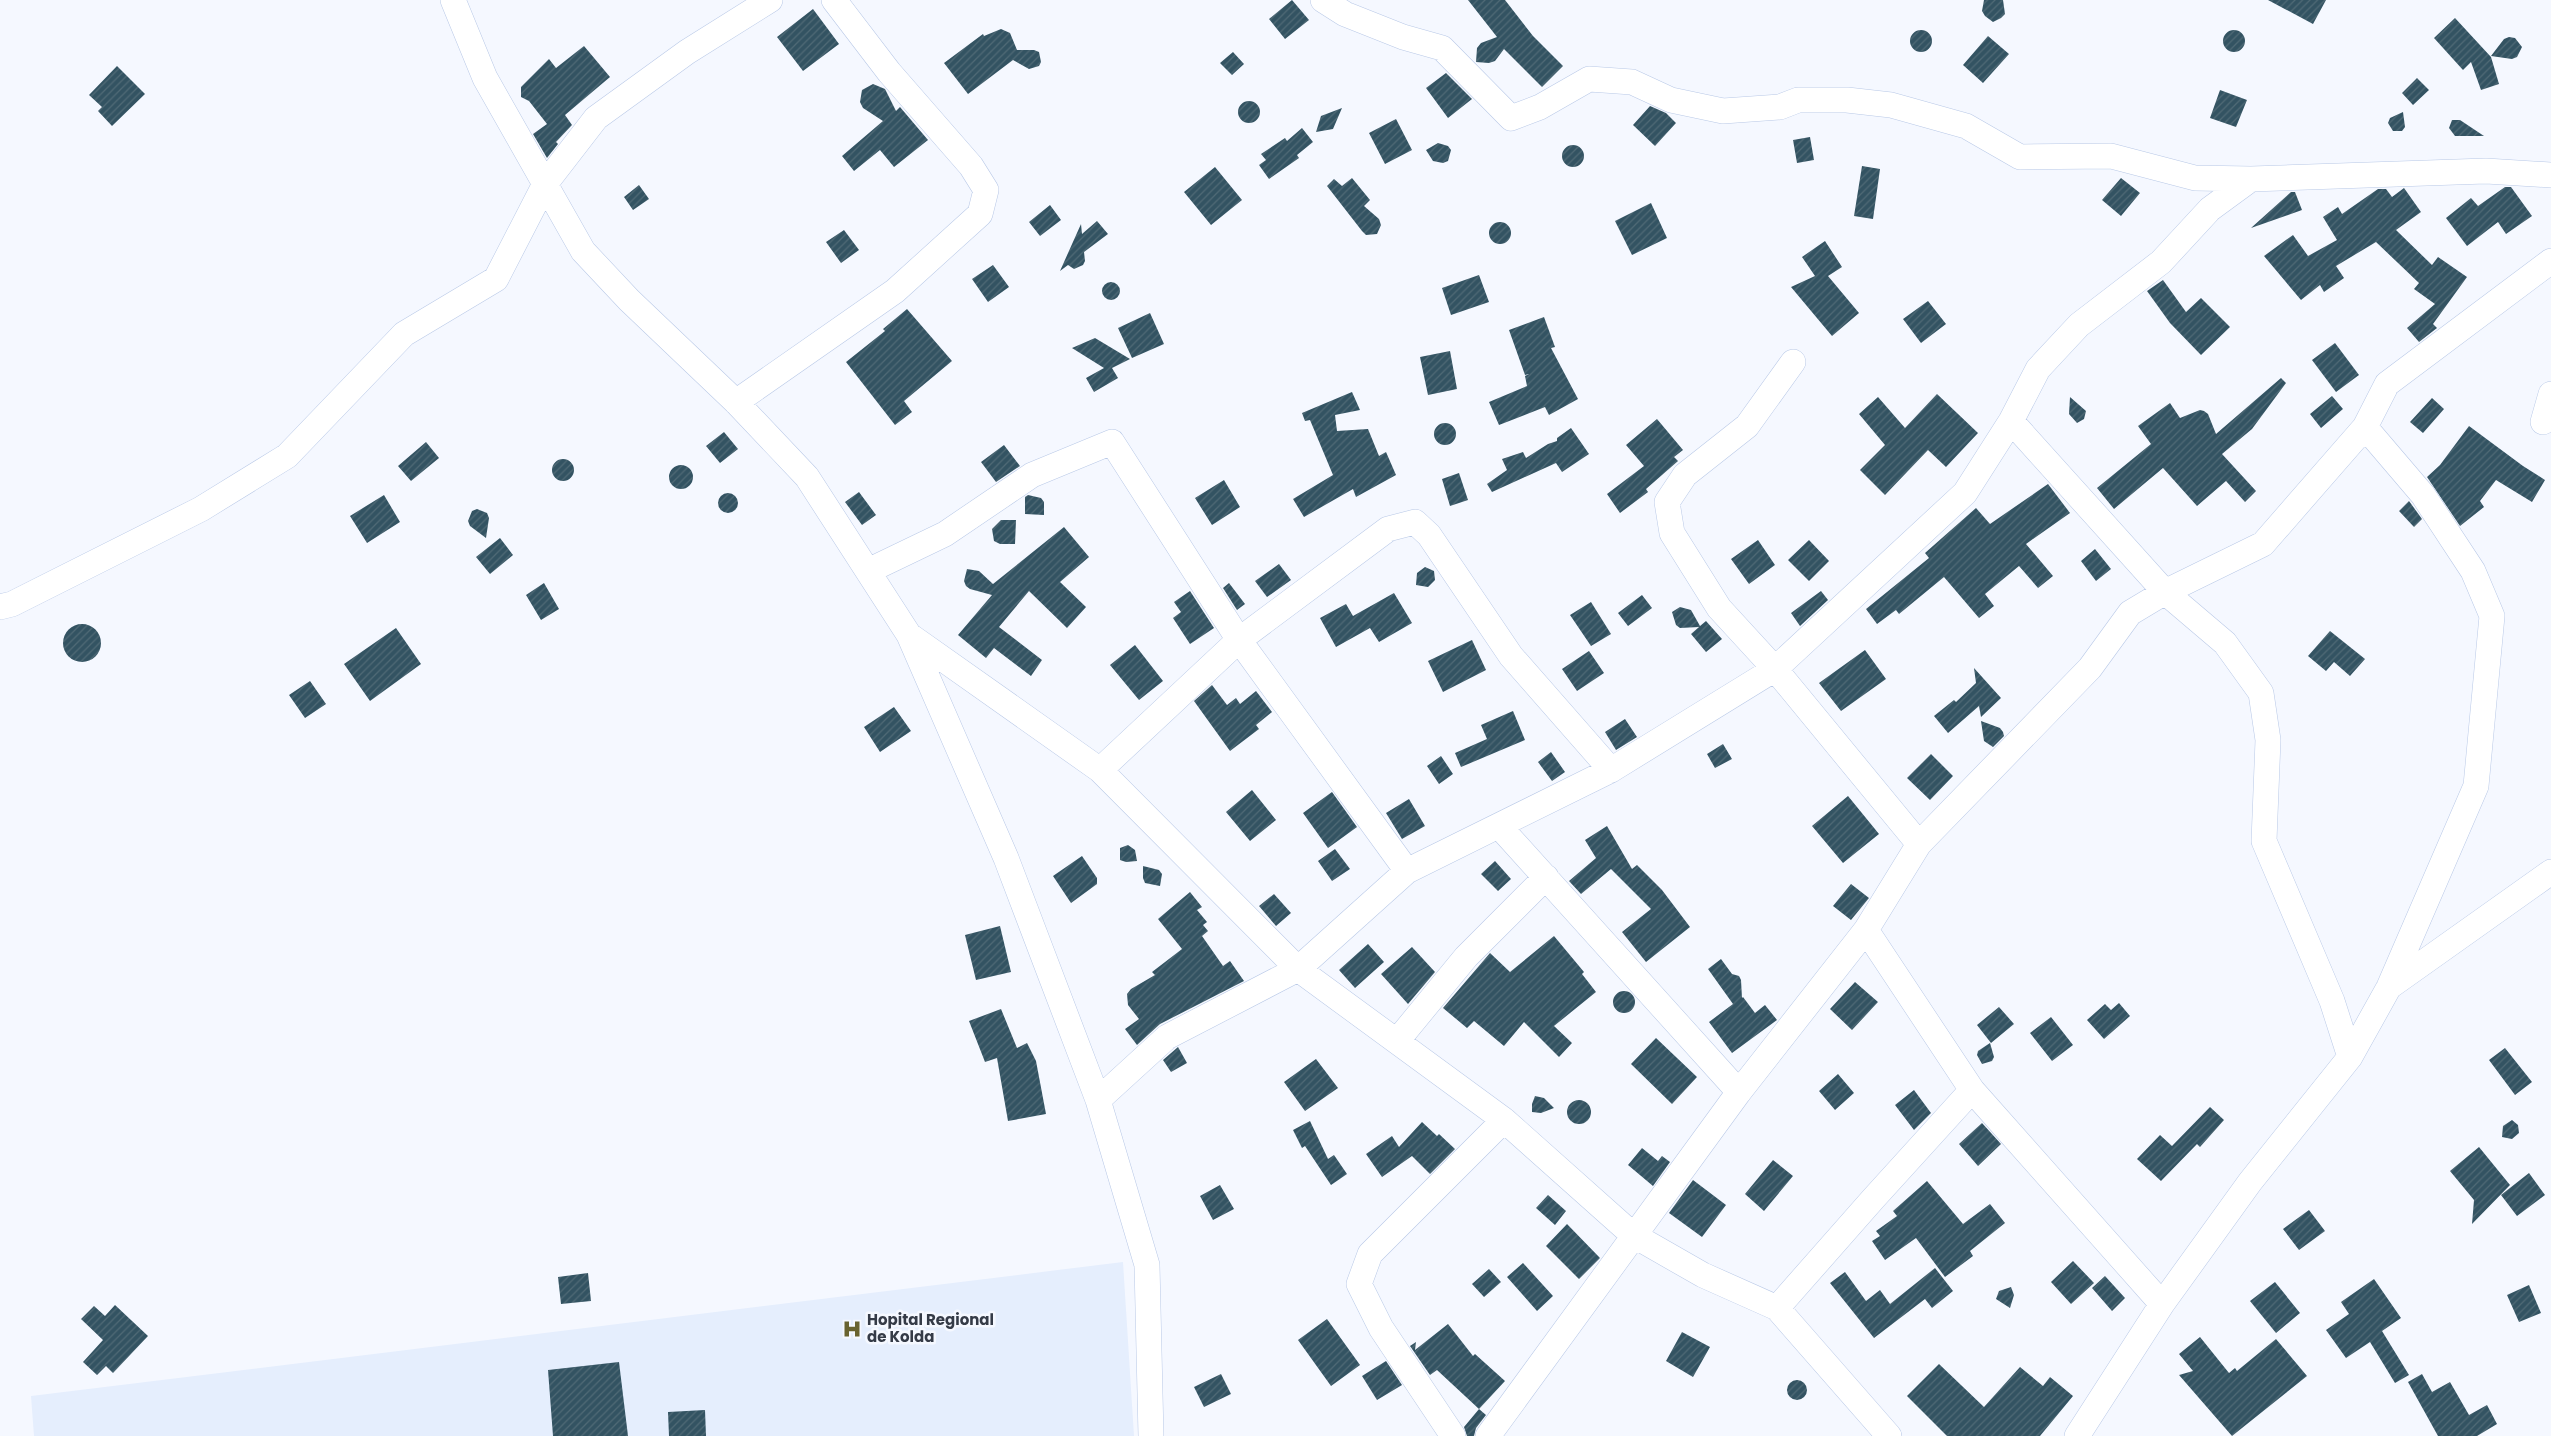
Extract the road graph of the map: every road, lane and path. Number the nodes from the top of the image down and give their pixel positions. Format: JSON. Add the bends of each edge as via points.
{"nodes":[{"id":1,"x":453,"y":0,"type":"edge"},
{"id":2,"x":770,"y":0,"type":"edge"},
{"id":3,"x":834,"y":0,"type":"edge"},
{"id":4,"x":1323,"y":0,"type":"edge"},
{"id":5,"x":2551,"y":175,"type":"edge"},
{"id":6,"x":2252,"y":179,"type":"junction"},
{"id":7,"x":545,"y":184,"type":"junction"},
{"id":8,"x":2551,"y":261,"type":"edge"},
{"id":9,"x":1793,"y":362,"type":"dead end"},
{"id":10,"x":2551,"y":394,"type":"edge"},
{"id":11,"x":736,"y":402,"type":"junction"},
{"id":12,"x":2011,"y":421,"type":"junction"},
{"id":13,"x":2543,"y":422,"type":"dead end"},
{"id":14,"x":2365,"y":427,"type":"junction"},
{"id":15,"x":868,"y":571,"type":"junction"},
{"id":16,"x":2164,"y":592,"type":"junction"},
{"id":17,"x":0,"y":608,"type":"edge"},
{"id":18,"x":909,"y":635,"type":"junction"},
{"id":19,"x":1238,"y":640,"type":"junction"},
{"id":20,"x":1776,"y":669,"type":"junction"},
{"id":21,"x":1100,"y":770,"type":"junction"},
{"id":22,"x":1611,"y":770,"type":"junction"},
{"id":23,"x":1500,"y":826,"type":"junction"},
{"id":24,"x":1919,"y":844,"type":"junction"},
{"id":25,"x":1407,"y":871,"type":"junction"},
{"id":26,"x":2551,"y":872,"type":"edge"},
{"id":27,"x":1546,"y":877,"type":"junction"},
{"id":28,"x":1866,"y":930,"type":"junction"},
{"id":29,"x":1298,"y":969,"type":"junction"},
{"id":30,"x":2390,"y":987,"type":"junction"},
{"id":31,"x":1397,"y":1042,"type":"junction"},
{"id":32,"x":2350,"y":1057,"type":"junction"},
{"id":33,"x":1972,"y":1090,"type":"junction"},
{"id":34,"x":1739,"y":1092,"type":"junction"},
{"id":35,"x":1098,"y":1100,"type":"junction"},
{"id":36,"x":1504,"y":1120,"type":"junction"},
{"id":37,"x":1633,"y":1235,"type":"junction"},
{"id":38,"x":2162,"y":1304,"type":"junction"},
{"id":39,"x":1777,"y":1308,"type":"junction"},
{"id":40,"x":1151,"y":1436,"type":"edge"},
{"id":41,"x":1453,"y":1436,"type":"edge"},
{"id":42,"x":1488,"y":1436,"type":"edge"},
{"id":43,"x":1889,"y":1436,"type":"edge"},
{"id":44,"x":2078,"y":1436,"type":"edge"}],
"edges":[{"from":1,"to":7,"type":"street","via":[[485,78]]},
{"from":2,"to":7,"type":"street","via":[[687,52],[596,118]]},
{"from":3,"to":11,"type":"street","via":[[889,72],[971,166],[986,190],[980,214],[895,291]]},
{"from":4,"to":6,"type":"street","via":[[1353,18],[1442,48],[1511,118],[1540,107],[1589,79],[1632,82],[1671,100],[1722,111],[1780,107],[1798,100],[1847,100],[1892,105],[1966,126],[2020,157],[2111,156],[2195,178]]},
{"from":5,"to":6,"type":"street","via":[[2486,171]]},
{"from":6,"to":12,"type":"street","via":[[2210,209],[2161,262],[2080,325],[2038,369]]},
{"from":7,"to":11,"type":"street","via":[[583,251],[629,300]]},
{"from":7,"to":17,"type":"street","via":[[496,279],[404,334],[287,456],[201,509]]},
{"from":8,"to":14,"type":"street","via":[[2387,384]]},
{"from":9,"to":20,"type":"street","via":[[1747,426],[1685,475],[1667,502],[1672,533],[1719,608]]},
{"from":10,"to":13,"type":"street"},
{"from":11,"to":15,"type":"street","via":[[807,478]]},
{"from":12,"to":16,"type":"street"},
{"from":12,"to":20,"type":"street","via":[[1965,493]]},
{"from":14,"to":16,"type":"street","via":[[2263,544]]},
{"from":14,"to":30,"type":"street","via":[[2424,494],[2473,571],[2492,616],[2476,786]]},
{"from":15,"to":18,"type":"street"},
{"from":15,"to":19,"type":"street","via":[[945,534],[1032,475],[1112,442]]},
{"from":16,"to":24,"type":"street","via":[[2130,613],[2090,668]]},
{"from":16,"to":32,"type":"street","via":[[2225,643],[2261,693],[2268,740],[2264,841],[2332,1001]]},
{"from":18,"to":21,"type":"street"},
{"from":18,"to":35,"type":"street","via":[[1006,858]]},
{"from":19,"to":21,"type":"street"},
{"from":19,"to":22,"type":"street","via":[[1388,529],[1415,522],[1429,535],[1511,656]]},
{"from":19,"to":25,"type":"street"},
{"from":20,"to":22,"type":"street"},
{"from":20,"to":24,"type":"street"},
{"from":21,"to":29,"type":"street"},
{"from":22,"to":23,"type":"street"},
{"from":23,"to":25,"type":"street"},
{"from":23,"to":27,"type":"street"},
{"from":24,"to":28,"type":"street"},
{"from":25,"to":29,"type":"street"},
{"from":26,"to":30,"type":"street"},
{"from":27,"to":31,"type":"street","via":[[1466,958]]},
{"from":27,"to":34,"type":"street"},
{"from":28,"to":33,"type":"street"},
{"from":28,"to":34,"type":"street"},
{"from":29,"to":31,"type":"street"},
{"from":29,"to":35,"type":"street","via":[[1167,1037]]},
{"from":30,"to":32,"type":"street"},
{"from":31,"to":36,"type":"street"},
{"from":32,"to":38,"type":"street","via":[[2250,1182]]},
{"from":33,"to":38,"type":"street"},
{"from":33,"to":39,"type":"street"},
{"from":34,"to":37,"type":"street"},
{"from":35,"to":40,"type":"street","via":[[1147,1265]]},
{"from":36,"to":37,"type":"street"},
{"from":36,"to":41,"type":"street","via":[[1370,1254],[1358,1284],[1381,1328]]},
{"from":37,"to":39,"type":"street","via":[[1702,1275]]},
{"from":37,"to":42,"type":"street"},
{"from":38,"to":44,"type":"street"},
{"from":39,"to":43,"type":"street"}]}
